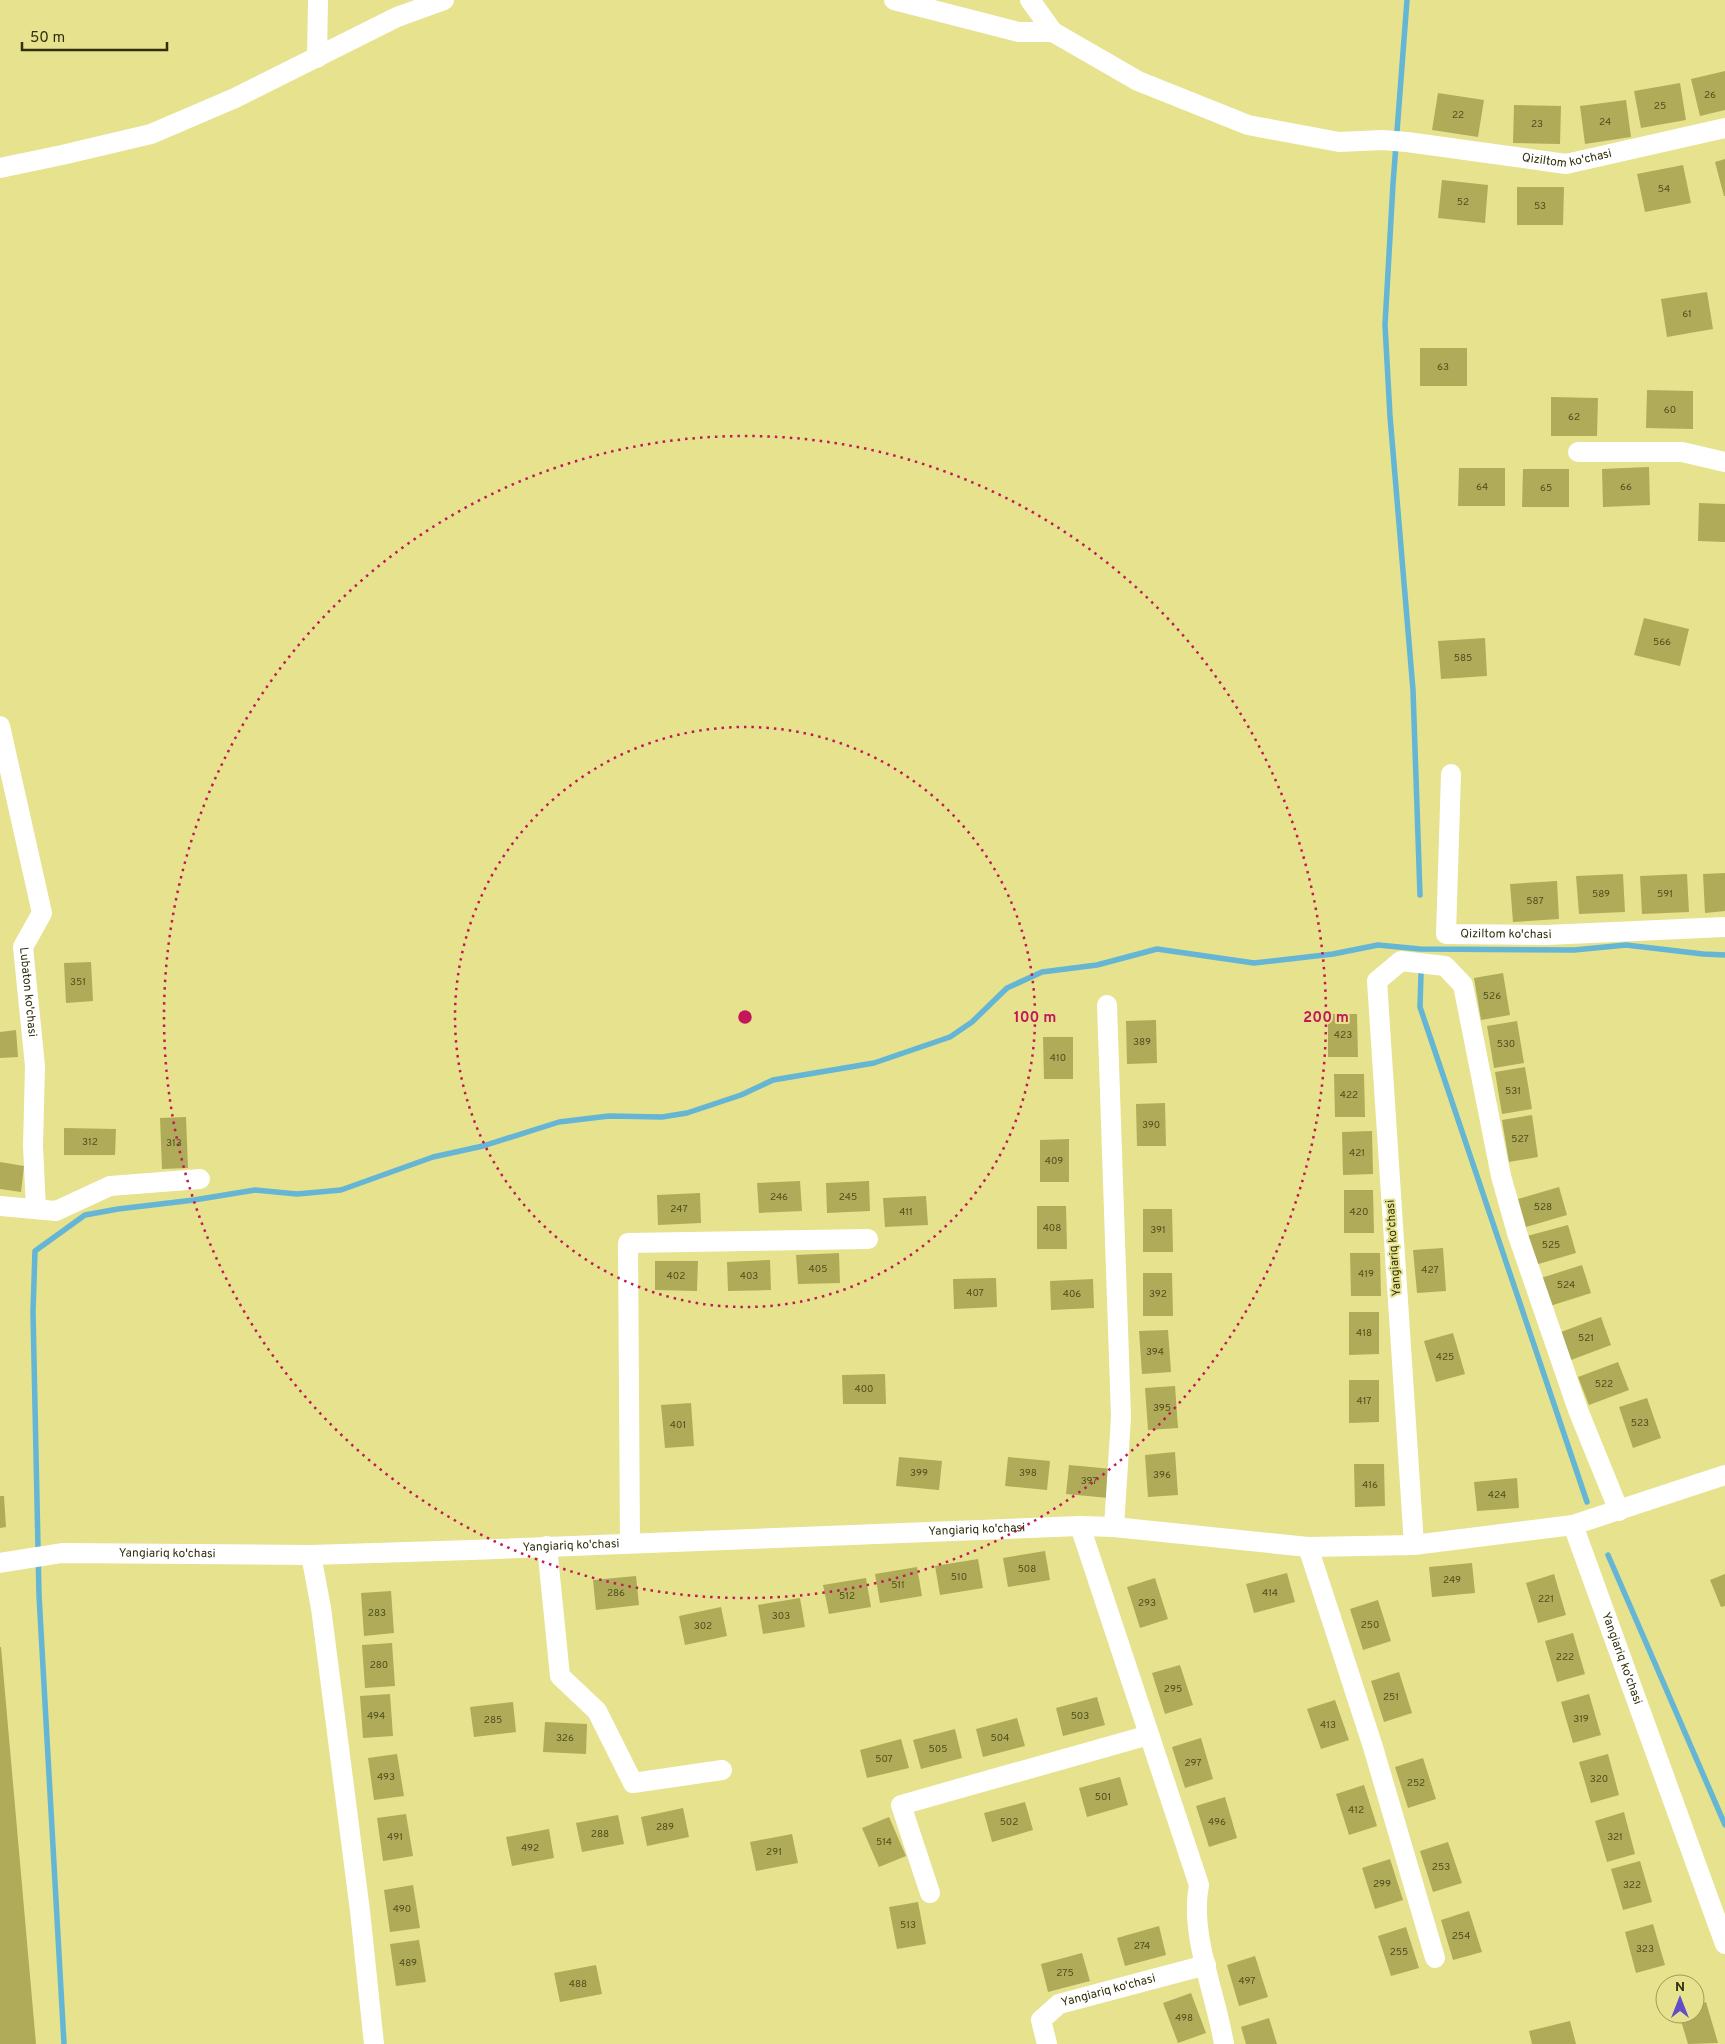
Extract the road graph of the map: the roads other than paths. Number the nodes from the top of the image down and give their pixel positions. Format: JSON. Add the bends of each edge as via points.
{"nodes":[{"id":1,"x":318,"y":0,"type":"edge"},
{"id":2,"x":444,"y":0,"type":"edge"},
{"id":3,"x":894,"y":0,"type":"edge"},
{"id":4,"x":1030,"y":0,"type":"edge"},
{"id":5,"x":1053,"y":32,"type":"junction"},
{"id":6,"x":317,"y":58,"type":"junction"},
{"id":7,"x":1725,"y":128,"type":"edge"},
{"id":8,"x":0,"y":168,"type":"edge"},
{"id":9,"x":1578,"y":452,"type":"dead end"},
{"id":10,"x":1725,"y":462,"type":"edge"},
{"id":11,"x":0,"y":726,"type":"edge"},
{"id":12,"x":1451,"y":774,"type":"dead end"},
{"id":13,"x":1725,"y":927,"type":"edge"},
{"id":14,"x":1107,"y":1005,"type":"dead end"},
{"id":15,"x":200,"y":1179,"type":"dead end"},
{"id":16,"x":0,"y":1206,"type":"edge"},
{"id":17,"x":36,"y":1209,"type":"junction"},
{"id":18,"x":868,"y":1239,"type":"dead end"},
{"id":19,"x":1725,"y":1475,"type":"edge"},
{"id":20,"x":1619,"y":1511,"type":"junction"},
{"id":21,"x":1573,"y":1525,"type":"junction"},
{"id":22,"x":1080,"y":1526,"type":"junction"},
{"id":23,"x":1114,"y":1527,"type":"junction"},
{"id":24,"x":630,"y":1543,"type":"junction"},
{"id":25,"x":547,"y":1546,"type":"junction"},
{"id":26,"x":1414,"y":1546,"type":"junction"},
{"id":27,"x":1308,"y":1547,"type":"junction"},
{"id":28,"x":312,"y":1554,"type":"junction"},
{"id":29,"x":9,"y":1562,"type":"edge"},
{"id":30,"x":1149,"y":1735,"type":"junction"},
{"id":31,"x":722,"y":1770,"type":"dead end"},
{"id":32,"x":930,"y":1893,"type":"dead end"},
{"id":33,"x":1725,"y":1944,"type":"edge"},
{"id":34,"x":1435,"y":1958,"type":"dead end"},
{"id":35,"x":1206,"y":1965,"type":"junction"},
{"id":36,"x":374,"y":2044,"type":"edge"},
{"id":37,"x":1047,"y":2044,"type":"edge"},
{"id":38,"x":1224,"y":2044,"type":"edge"}],
"edges":[{"from":1,"to":6,"type":"street"},
{"from":2,"to":6,"type":"street","via":[[397,16]]},
{"from":3,"to":5,"type":"street","via":[[1019,32]]},
{"from":4,"to":5,"type":"street"},
{"from":5,"to":7,"type":"street","name":"Qiziltom ko'chasi","via":[[1138,81],[1248,125],[1339,142],[1407,142],[1566,164]]},
{"from":6,"to":8,"type":"street","via":[[151,134]]},
{"from":9,"to":10,"type":"street","via":[[1682,452]]},
{"from":11,"to":17,"type":"street","name":"Lubaton ko'chasi","via":[[42,913],[22,947],[35,1066],[33,1146]]},
{"from":12,"to":13,"type":"street","name":"Qiziltom ko'chasi","via":[[1446,934],[1546,935]]},
{"from":14,"to":23,"type":"street","via":[[1121,1417]]},
{"from":15,"to":17,"type":"street","via":[[110,1186],[56,1211]]},
{"from":16,"to":17,"type":"street"},
{"from":18,"to":24,"type":"street","via":[[628,1243]]},
{"from":19,"to":20,"type":"street"},
{"from":20,"to":21,"type":"street"},
{"from":20,"to":26,"type":"street","name":"Yangiariq ko'chasi","via":[[1578,1410],[1517,1233],[1501,1176],[1463,985],[1445,966],[1402,961],[1377,982]]},
{"from":21,"to":26,"type":"street","name":"Yangiariq ko'chasi"},
{"from":21,"to":33,"type":"street","name":"Yangiariq ko'chasi"},
{"from":22,"to":23,"type":"street","name":"Yangiariq ko'chasi"},
{"from":22,"to":24,"type":"street","name":"Yangiariq ko'chasi"},
{"from":22,"to":30,"type":"street"},
{"from":23,"to":27,"type":"street","name":"Yangiariq ko'chasi"},
{"from":24,"to":25,"type":"street","name":"Yangiariq ko'chasi"},
{"from":25,"to":28,"type":"street","name":"Yangiariq ko'chasi"},
{"from":25,"to":31,"type":"street","via":[[560,1676],[598,1711],[633,1783]]},
{"from":26,"to":27,"type":"street","name":"Yangiariq ko'chasi"},
{"from":27,"to":34,"type":"street"},
{"from":28,"to":29,"type":"street","name":"Yangiariq ko'chasi","via":[[62,1553]]},
{"from":28,"to":36,"type":"street","via":[[339,1745]]},
{"from":30,"to":32,"type":"street","via":[[902,1805]]},
{"from":30,"to":35,"type":"street","via":[[1199,1885],[1195,1903]]},
{"from":35,"to":37,"type":"street","name":"Yangiariq ko'chasi","via":[[1059,2004],[1040,2020]]},
{"from":35,"to":38,"type":"street"}]}
